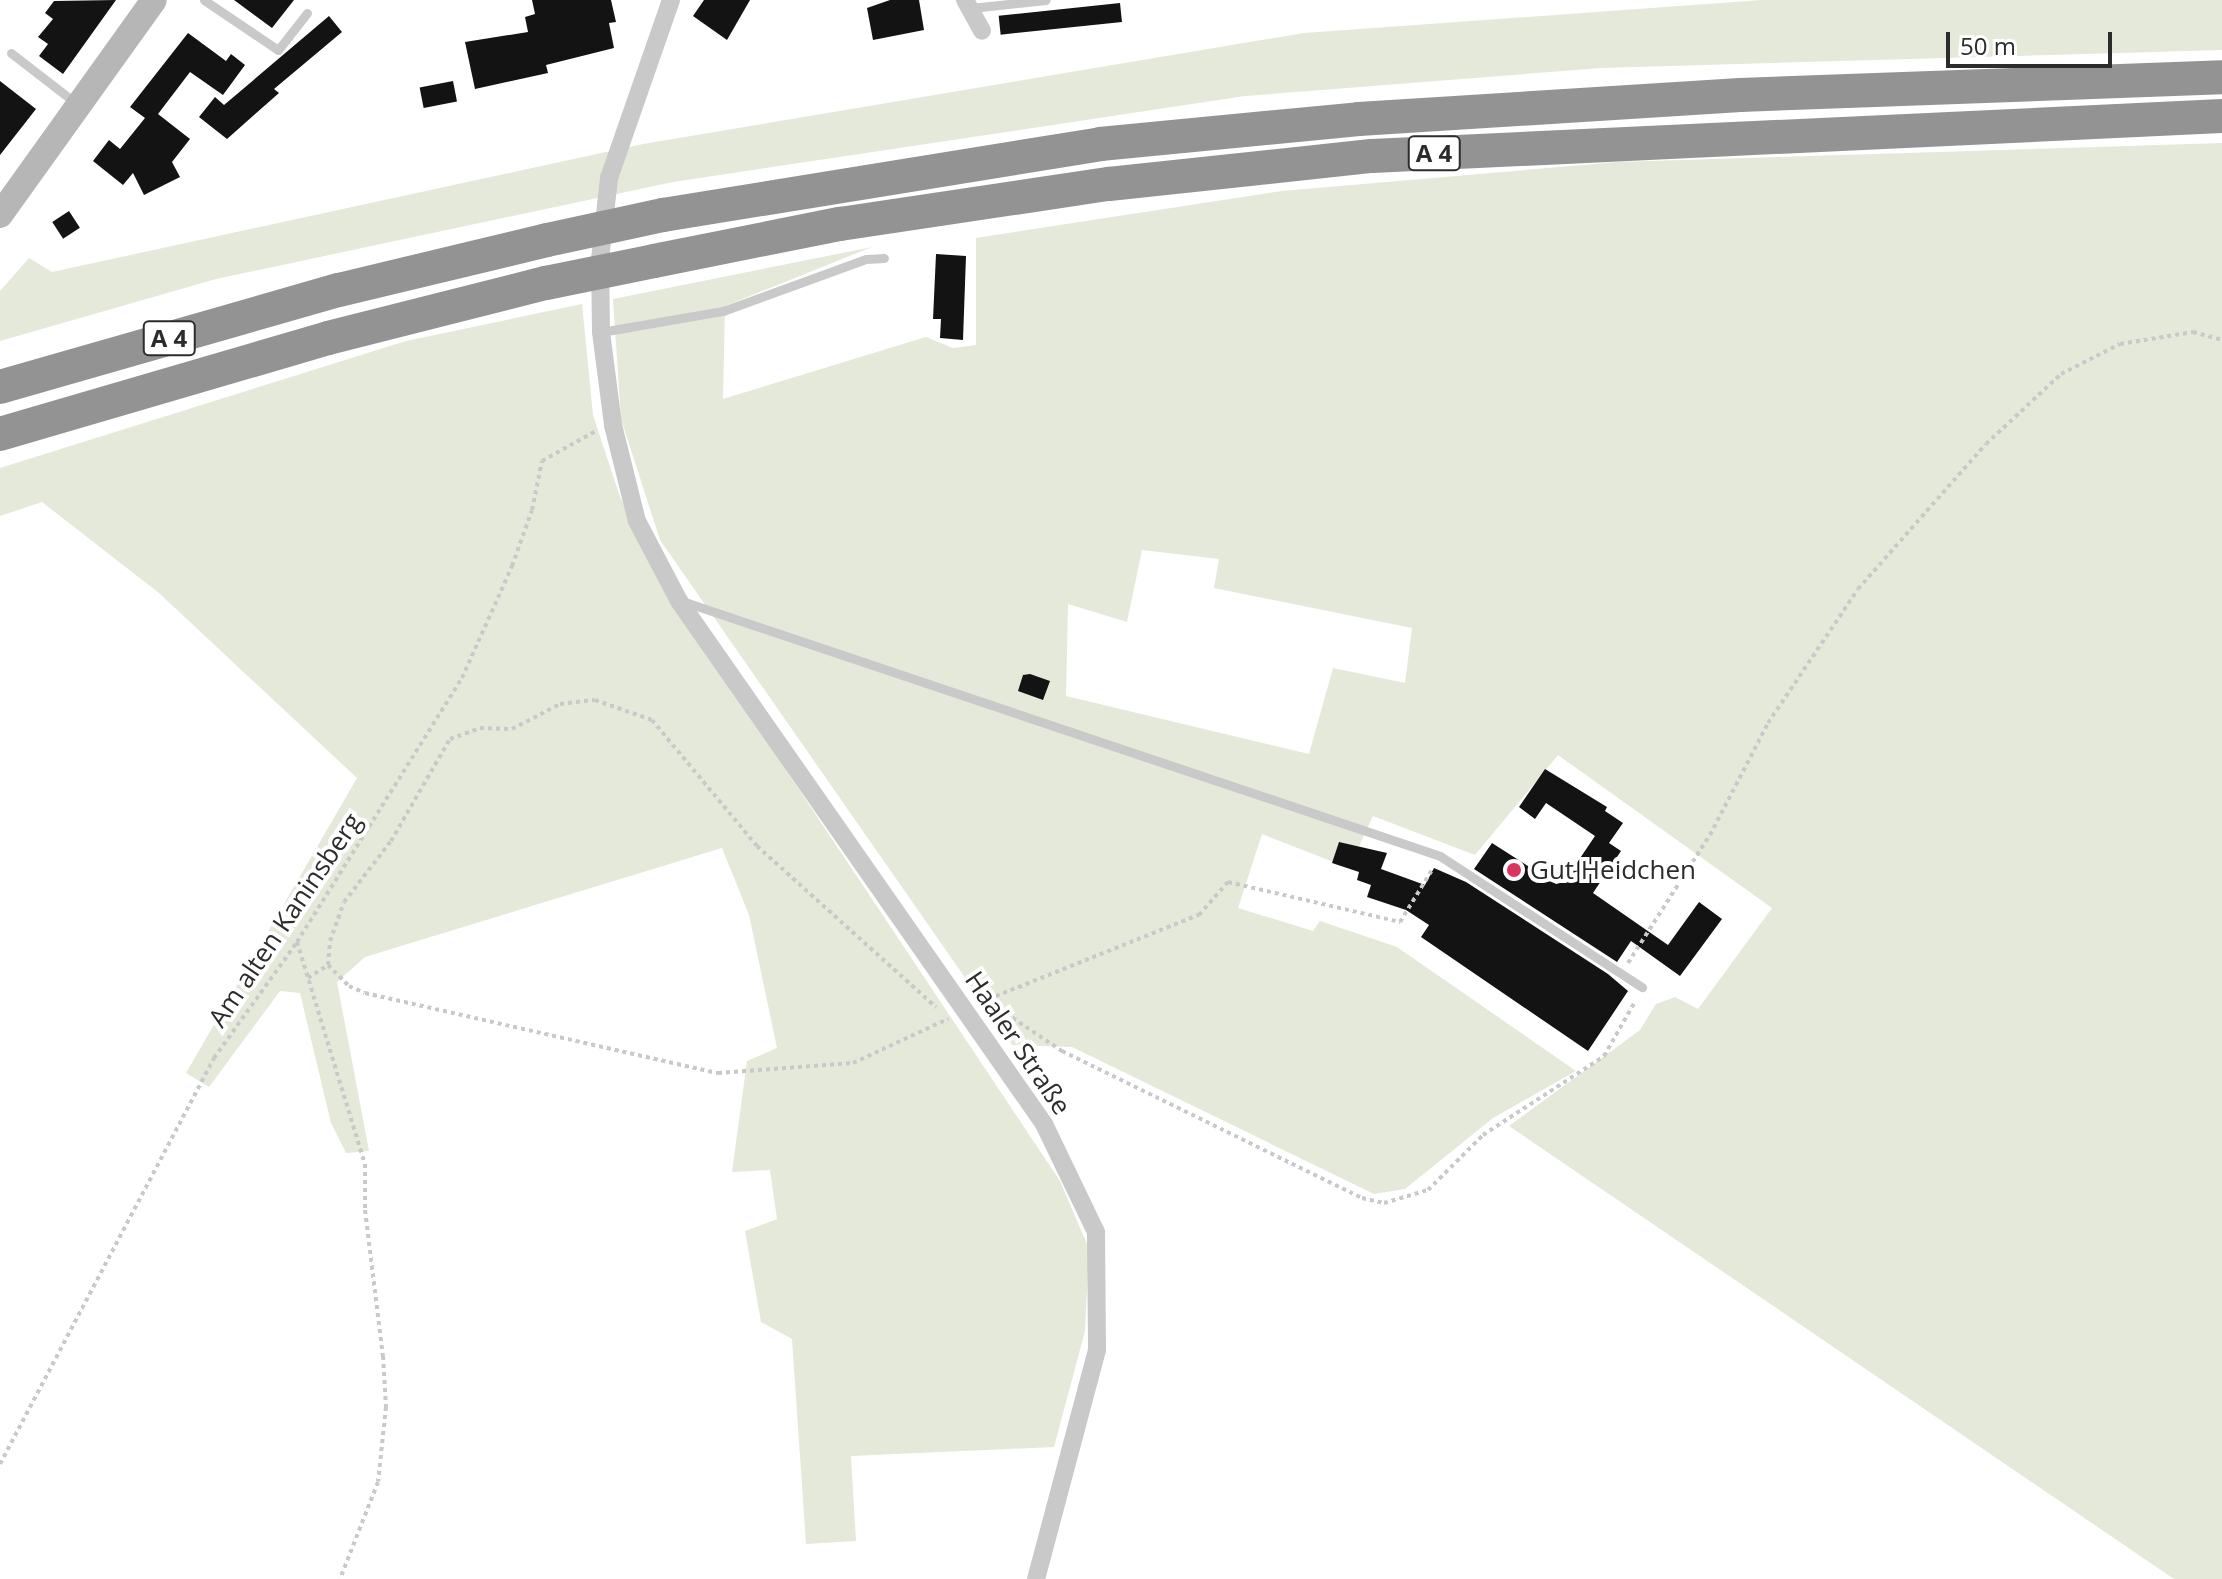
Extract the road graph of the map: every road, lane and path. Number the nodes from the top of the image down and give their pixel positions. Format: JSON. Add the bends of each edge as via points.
{"nodes":[{"id":1,"x":154,"y":0,"type":"edge"},
{"id":2,"x":204,"y":0,"type":"edge"},
{"id":3,"x":671,"y":0,"type":"edge"},
{"id":4,"x":1046,"y":0,"type":"edge"},
{"id":5,"x":968,"y":4,"type":"edge"},
{"id":6,"x":307,"y":13,"type":"dead end"},
{"id":7,"x":982,"y":31,"type":"dead end"},
{"id":8,"x":11,"y":53,"type":"dead end"},
{"id":9,"x":2222,"y":77,"type":"edge"},
{"id":10,"x":80,"y":107,"type":"junction"},
{"id":11,"x":2222,"y":116,"type":"edge"},
{"id":12,"x":0,"y":215,"type":"edge"},
{"id":13,"x":884,"y":258,"type":"dead end"},
{"id":14,"x":601,"y":332,"type":"junction"},
{"id":15,"x":2222,"y":340,"type":"edge"},
{"id":16,"x":0,"y":387,"type":"edge"},
{"id":17,"x":613,"y":425,"type":"junction"},
{"id":18,"x":0,"y":434,"type":"edge"},
{"id":19,"x":679,"y":601,"type":"junction"},
{"id":20,"x":1440,"y":856,"type":"junction"},
{"id":21,"x":297,"y":942,"type":"junction"},
{"id":22,"x":328,"y":965,"type":"junction"},
{"id":23,"x":1619,"y":976,"type":"junction"},
{"id":24,"x":308,"y":978,"type":"junction"},
{"id":25,"x":1642,"y":987,"type":"joint"},
{"id":26,"x":986,"y":1000,"type":"junction"},
{"id":27,"x":963,"y":1009,"type":"junction"},
{"id":28,"x":947,"y":1019,"type":"junction"},
{"id":29,"x":0,"y":1464,"type":"edge"},
{"id":30,"x":340,"y":1579,"type":"edge"},
{"id":31,"x":1036,"y":1579,"type":"edge"}],
"edges":[{"from":1,"to":10,"type":"main road"},
{"from":2,"to":6,"type":"lane","via":[[278,50]]},
{"from":3,"to":14,"type":"street","name":"Haaler Straße","via":[[609,178],[600,259]]},
{"from":4,"to":5,"type":"lane"},
{"from":5,"to":7,"type":"street"},
{"from":8,"to":10,"type":"lane"},
{"from":9,"to":16,"type":"highway","number":"A 4","bridge":true,"via":[[1740,95],[1359,119],[1100,144],[663,215],[547,240],[339,290]]},
{"from":10,"to":12,"type":"main road"},
{"from":11,"to":18,"type":"highway","number":"A 4","bridge":true,"via":[[1372,156],[1109,184],[840,224],[546,283],[328,338]]},
{"from":13,"to":14,"type":"lane","via":[[866,259],[723,311]]},
{"from":14,"to":17,"type":"street","name":"Haaler Straße"},
{"from":15,"to":23,"type":"path","via":[[2193,332],[2120,344],[2061,374],[1986,444],[1858,589],[1768,723],[1710,835]]},
{"from":17,"to":19,"type":"street","name":"Haaler Straße","via":[[637,521]]},
{"from":17,"to":21,"type":"path","name":"Am alten Kaninsberg","via":[[581,435],[542,461],[522,538],[462,678]]},
{"from":19,"to":20,"type":"lane"},
{"from":19,"to":27,"type":"street","name":"Haaler Straße"},
{"from":20,"to":23,"type":"lane"},
{"from":20,"to":26,"type":"path","via":[[1400,922],[1228,882],[1199,915]]},
{"from":21,"to":24,"type":"path"},
{"from":21,"to":29,"type":"path","name":"Am alten Kaninsberg","via":[[214,1058]]},
{"from":22,"to":24,"type":"path"},
{"from":22,"to":28,"type":"path","via":[[349,986],[365,993],[718,1073],[853,1063]]},
{"from":22,"to":28,"type":"path","via":[[344,902],[391,841],[450,739],[472,729],[512,729],[560,704],[595,700],[652,720],[757,846],[907,976]]},
{"from":23,"to":25,"type":"lane"},
{"from":24,"to":30,"type":"path","via":[[365,1164],[386,1407],[378,1482]]},
{"from":25,"to":26,"type":"path","via":[[1620,1036],[1604,1056],[1483,1135],[1428,1190],[1384,1203],[1362,1198],[1062,1051]]},
{"from":26,"to":27,"type":"path"},
{"from":27,"to":28,"type":"path"},
{"from":27,"to":31,"type":"street","name":"Haaler Straße","via":[[1044,1124],[1096,1232],[1097,1350]]}]}
